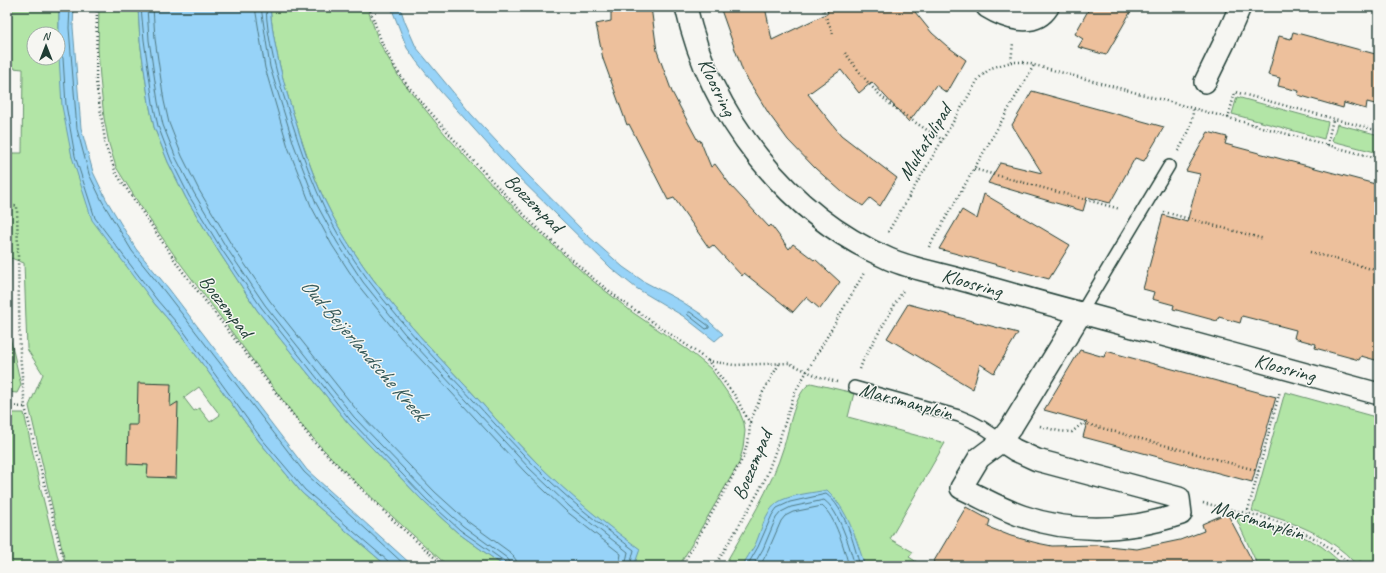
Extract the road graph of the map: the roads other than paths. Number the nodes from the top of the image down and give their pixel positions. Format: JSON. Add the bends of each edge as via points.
{"nodes":[{"id":1,"x":686,"y":7,"type":"edge"},
{"id":2,"x":987,"y":7,"type":"edge"},
{"id":3,"x":1048,"y":7,"type":"edge"},
{"id":4,"x":1240,"y":7,"type":"edge"},
{"id":5,"x":1205,"y":82,"type":"dead end"},
{"id":6,"x":1170,"y":166,"type":"road end"},
{"id":7,"x":1081,"y":313,"type":"junction"},
{"id":8,"x":854,"y":387,"type":"road end"},
{"id":9,"x":1379,"y":394,"type":"edge"},
{"id":10,"x":1001,"y":441,"type":"junction"}],
"edges":[{"from":1,"to":7,"type":"street","name":"Kloosring","via":[[706,70],[725,108],[750,146],[777,178],[817,216],[853,240],[894,261]]},
{"from":2,"to":3,"type":"street","via":[[1002,16],[1024,19],[1037,18]]},
{"from":4,"to":5,"type":"street"},
{"from":6,"to":7,"type":"lane"},
{"from":7,"to":9,"type":"street","name":"Kloosring"},
{"from":7,"to":10,"type":"street","name":"Marsmanplein"},
{"from":8,"to":10,"type":"lane","name":"Marsmanplein","via":[[959,416],[976,423]]},
{"from":10,"to":10,"type":"street","name":"Marsmanplein","via":[[1037,460],[1179,498],[1181,514],[1150,523],[1104,529],[1044,522],[1009,511],[961,488],[979,458]]}]}
